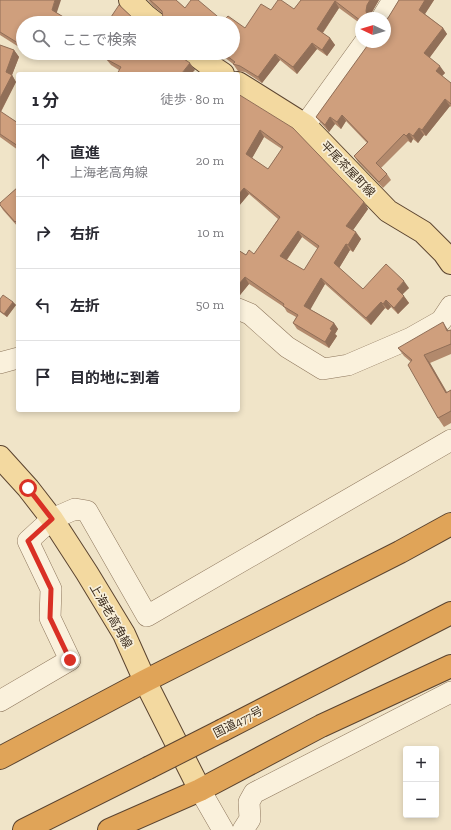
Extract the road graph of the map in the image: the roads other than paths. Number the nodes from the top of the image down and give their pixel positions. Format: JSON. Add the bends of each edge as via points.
{"nodes":[{"id":1,"x":130,"y":0,"type":"edge"},
{"id":2,"x":393,"y":0,"type":"edge"},
{"id":3,"x":386,"y":12,"type":"edge"},
{"id":4,"x":146,"y":16,"type":"edge"},
{"id":5,"x":361,"y":48,"type":"edge"},
{"id":6,"x":202,"y":60,"type":"edge"},
{"id":7,"x":220,"y":72,"type":"edge"},
{"id":8,"x":240,"y":84,"type":"edge"},
{"id":9,"x":305,"y":125,"type":"junction"},
{"id":10,"x":451,"y":263,"type":"edge"},
{"id":11,"x":451,"y":306,"type":"edge"},
{"id":12,"x":240,"y":310,"type":"edge"},
{"id":13,"x":16,"y":359,"type":"edge"},
{"id":14,"x":0,"y":363,"type":"edge"},
{"id":15,"x":451,"y":440,"type":"edge"},
{"id":16,"x":0,"y":457,"type":"edge"},
{"id":17,"x":52,"y":519,"type":"junction"},
{"id":18,"x":451,"y":524,"type":"edge"},
{"id":19,"x":451,"y":613,"type":"edge"},
{"id":20,"x":451,"y":666,"type":"edge"},
{"id":21,"x":145,"y":681,"type":"junction"},
{"id":22,"x":451,"y":692,"type":"edge"},
{"id":23,"x":0,"y":701,"type":"edge"},
{"id":24,"x":0,"y":758,"type":"edge"},
{"id":25,"x":200,"y":790,"type":"junction"},
{"id":26,"x":24,"y":830,"type":"edge"},
{"id":27,"x":109,"y":830,"type":"edge"},
{"id":28,"x":223,"y":830,"type":"edge"},
{"id":29,"x":243,"y":830,"type":"edge"}],
"edges":[{"from":1,"to":4,"type":"main road"},
{"from":2,"to":3,"type":"street"},
{"from":5,"to":9,"type":"street"},
{"from":6,"to":7,"type":"main road"},
{"from":8,"to":9,"type":"main road","name":"平尾茶屋町線"},
{"from":9,"to":10,"type":"main road","name":"平尾茶屋町線","via":[[388,211],[423,232]]},
{"from":11,"to":12,"type":"street","via":[[441,321],[411,338],[348,365],[323,369],[287,347],[250,314]]},
{"from":13,"to":14,"type":"street"},
{"from":15,"to":17,"type":"street","via":[[147,616],[87,511],[75,509]]},
{"from":16,"to":17,"type":"main road","name":"上海老高角線"},
{"from":17,"to":21,"type":"main road","name":"上海老高角線","via":[[124,634]]},
{"from":17,"to":23,"type":"street","via":[[28,541],[51,589],[50,618],[70,660]]},
{"from":18,"to":21,"type":"highway"},
{"from":19,"to":26,"type":"highway","name":"国道477号","bridge":true},
{"from":20,"to":25,"type":"highway","via":[[321,726]]},
{"from":21,"to":24,"type":"highway"},
{"from":21,"to":25,"type":"main road","name":"上海老高角線"},
{"from":22,"to":29,"type":"street","via":[[254,793],[249,802],[250,819]]},
{"from":25,"to":27,"type":"highway"},
{"from":25,"to":28,"type":"street"}]}
